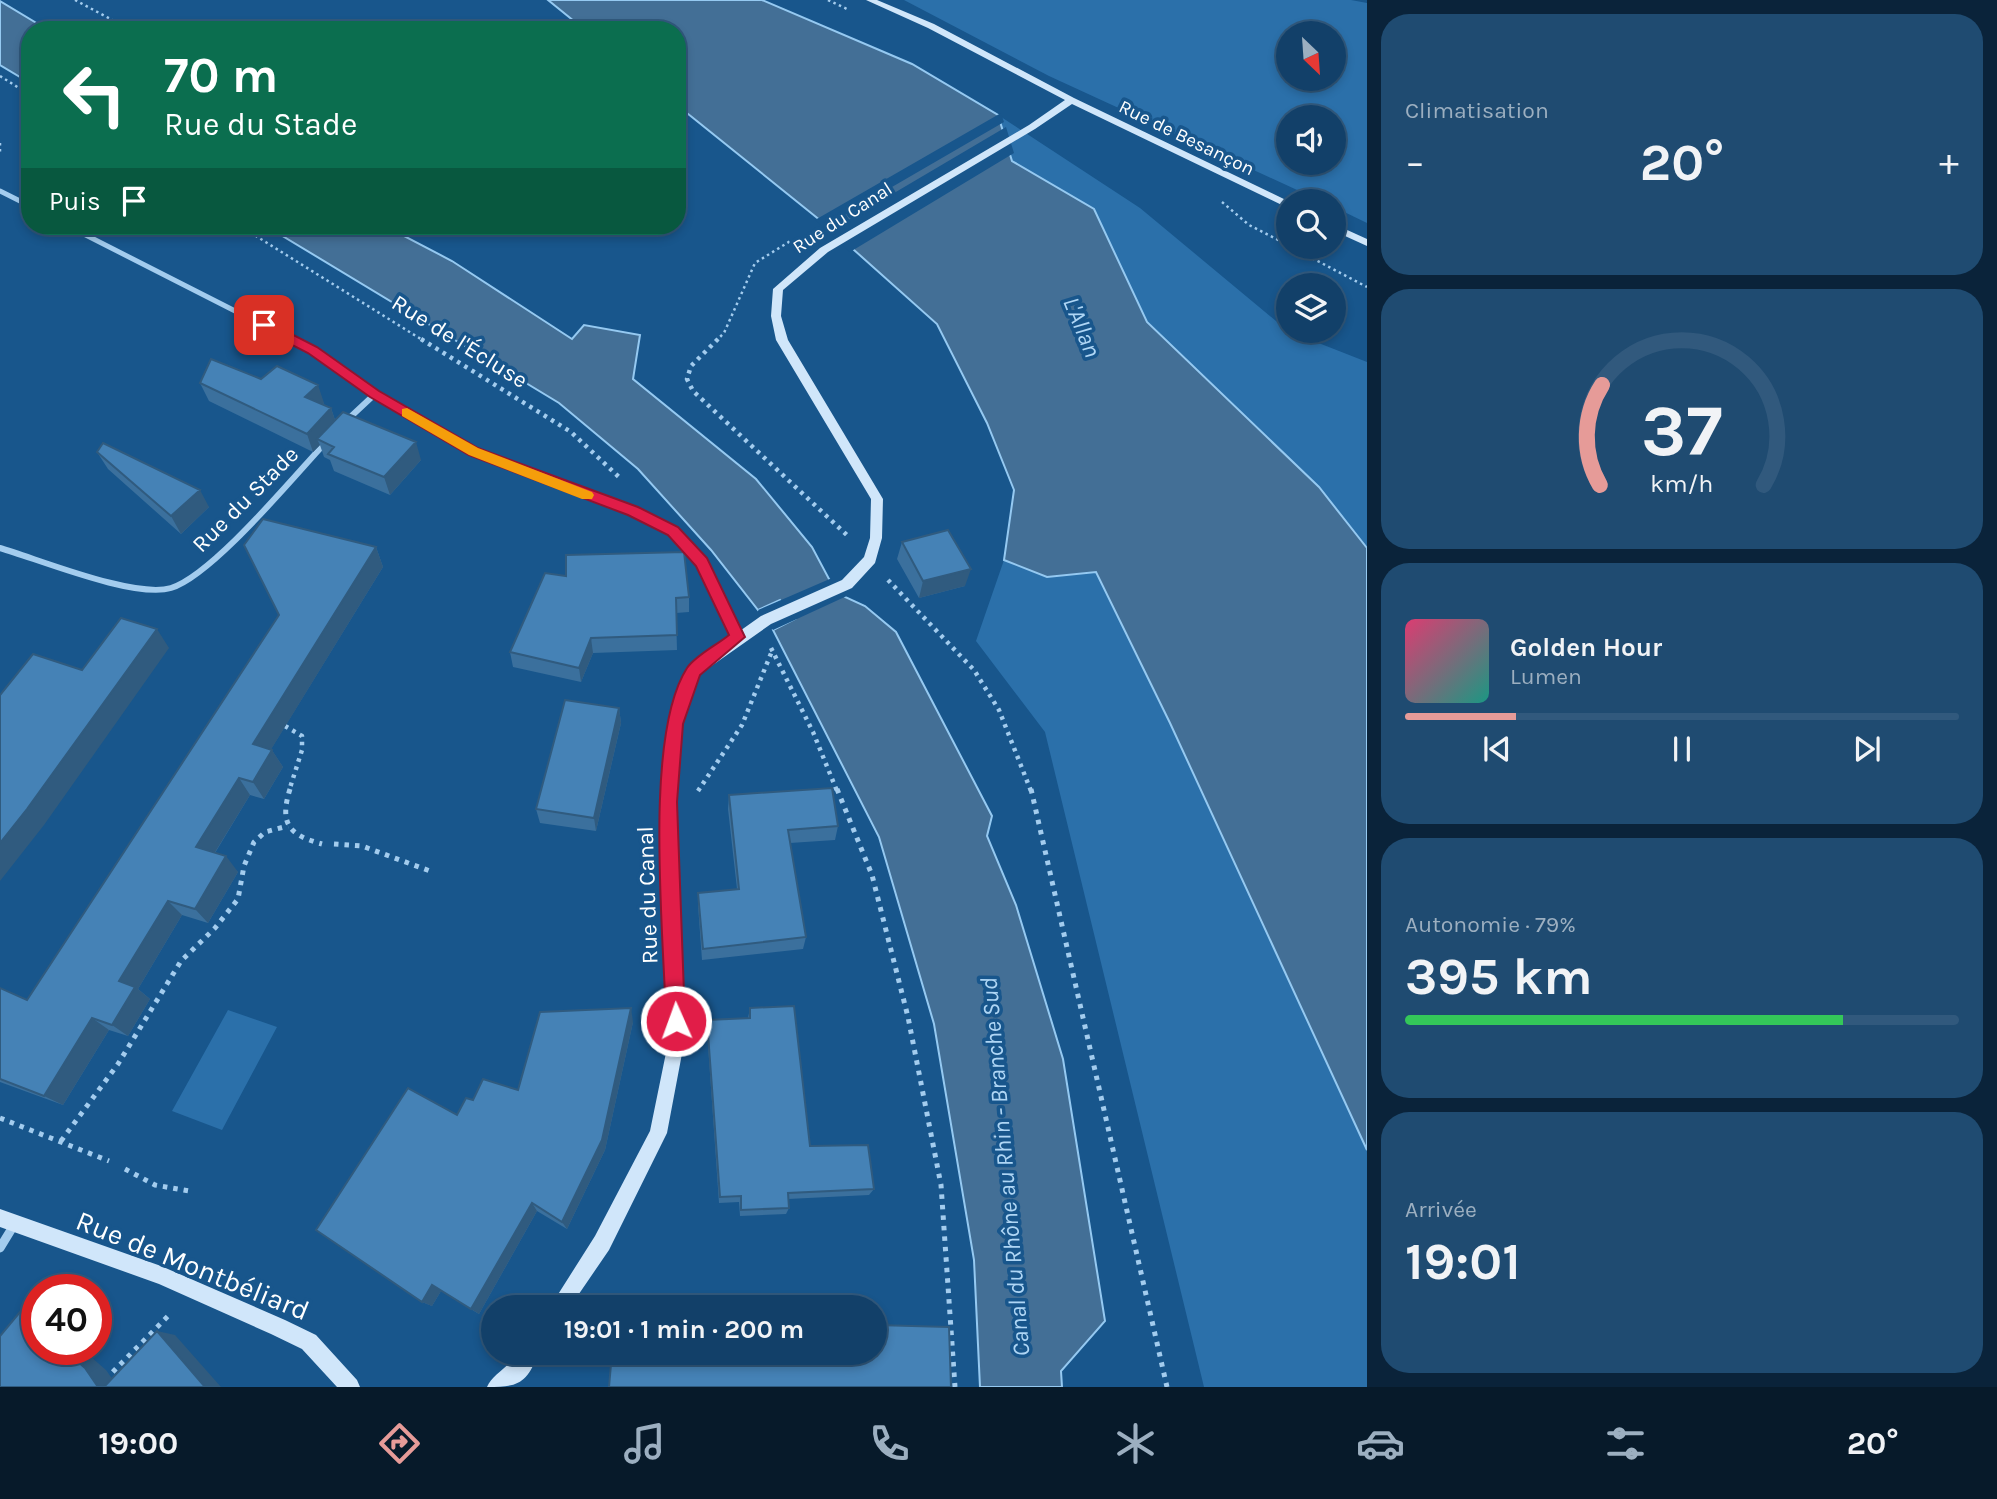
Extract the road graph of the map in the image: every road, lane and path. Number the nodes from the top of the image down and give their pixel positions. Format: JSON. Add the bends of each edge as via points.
{"nodes":[{"id":1,"x":75,"y":0,"type":"edge"},
{"id":2,"x":870,"y":0,"type":"edge"},
{"id":3,"x":114,"y":21,"type":"edge"},
{"id":4,"x":0,"y":76,"type":"edge"},
{"id":5,"x":21,"y":89,"type":"edge"},
{"id":6,"x":1071,"y":100,"type":"junction"},
{"id":7,"x":0,"y":143,"type":"edge"},
{"id":8,"x":0,"y":153,"type":"edge"},
{"id":9,"x":0,"y":191,"type":"edge"},
{"id":10,"x":1276,"y":199,"type":"edge"},
{"id":11,"x":21,"y":202,"type":"edge"},
{"id":12,"x":1346,"y":233,"type":"edge"},
{"id":13,"x":86,"y":235,"type":"edge"},
{"id":14,"x":254,"y":235,"type":"edge"},
{"id":15,"x":800,"y":235,"type":"dead end"},
{"id":16,"x":1367,"y":243,"type":"edge"},
{"id":17,"x":1314,"y":259,"type":"edge"},
{"id":18,"x":1367,"y":287,"type":"edge"},
{"id":19,"x":374,"y":394,"type":"junction"},
{"id":20,"x":340,"y":428,"type":"edge"},
{"id":21,"x":331,"y":437,"type":"edge"},
{"id":22,"x":633,"y":511,"type":"junction"},
{"id":23,"x":0,"y":548,"type":"edge"},
{"id":24,"x":870,"y":559,"type":"junction"},
{"id":25,"x":762,"y":623,"type":"junction"},
{"id":26,"x":738,"y":637,"type":"junction"},
{"id":27,"x":772,"y":650,"type":"junction"},
{"id":28,"x":285,"y":726,"type":"dead end"},
{"id":29,"x":668,"y":802,"type":"junction"},
{"id":30,"x":288,"y":826,"type":"junction"},
{"id":31,"x":322,"y":844,"type":"dead end"},
{"id":32,"x":334,"y":844,"type":"dead end"},
{"id":33,"x":430,"y":871,"type":"dead end"},
{"id":34,"x":0,"y":1118,"type":"edge"},
{"id":35,"x":61,"y":1141,"type":"junction"},
{"id":36,"x":109,"y":1161,"type":"dead end"},
{"id":37,"x":125,"y":1169,"type":"dead end"},
{"id":38,"x":189,"y":1191,"type":"dead end"},
{"id":39,"x":7,"y":1221,"type":"edge"},
{"id":40,"x":0,"y":1248,"type":"edge"},
{"id":41,"x":194,"y":1290,"type":"junction"},
{"id":42,"x":567,"y":1295,"type":"edge"},
{"id":43,"x":521,"y":1365,"type":"edge"},
{"id":44,"x":98,"y":1387,"type":"edge"},
{"id":45,"x":350,"y":1387,"type":"edge"},
{"id":46,"x":496,"y":1387,"type":"edge"},
{"id":47,"x":955,"y":1387,"type":"edge"},
{"id":48,"x":1167,"y":1387,"type":"edge"}],
"edges":[{"from":1,"to":3,"type":"path"},
{"from":2,"to":6,"type":"street","name":"Rue de Besançon","via":[[931,26]]},
{"from":4,"to":5,"type":"path"},
{"from":6,"to":10,"type":"street","name":"Rue de Besançon"},
{"from":6,"to":24,"type":"street","name":"Rue du Canal","via":[[824,250],[778,289],[776,316],[782,340],[877,499],[876,538]]},
{"from":7,"to":8,"type":"path"},
{"from":9,"to":11,"type":"street"},
{"from":12,"to":16,"type":"street"},
{"from":13,"to":19,"type":"street","via":[[313,350]]},
{"from":14,"to":22,"type":"path","name":"Rue de l'Écluse","via":[[571,432],[629,486]]},
{"from":15,"to":24,"type":"path","via":[[755,263],[724,333],[691,366],[687,379],[693,391],[827,513]]},
{"from":17,"to":18,"type":"path"},
{"from":19,"to":20,"type":"street"},
{"from":19,"to":22,"type":"street","via":[[473,452]]},
{"from":21,"to":23,"type":"street","name":"Rue du Stade","via":[[212,561],[172,588],[138,588]]},
{"from":22,"to":26,"type":"street","via":[[673,531],[702,562]]},
{"from":24,"to":25,"type":"street","name":"Rue du Canal","via":[[847,584]]},
{"from":24,"to":48,"type":"path","via":[[974,670],[999,710],[1029,780]]},
{"from":25,"to":26,"type":"street","name":"Rue du Canal"},
{"from":25,"to":27,"type":"path"},
{"from":26,"to":29,"type":"street","name":"Rue du Canal","via":[[694,671],[675,724]]},
{"from":27,"to":29,"type":"path","via":[[751,709],[727,752],[690,799]]},
{"from":27,"to":47,"type":"path","via":[[813,732],[872,876],[905,1004],[941,1185]]},
{"from":28,"to":30,"type":"path","via":[[302,736],[305,747],[286,796]]},
{"from":29,"to":42,"type":"street","name":"Rue du Canal","via":[[676,1043],[658,1133],[602,1242]]},
{"from":30,"to":31,"type":"path","via":[[297,838]]},
{"from":30,"to":35,"type":"path","via":[[265,832],[254,842],[238,899],[181,961],[118,1065]]},
{"from":32,"to":33,"type":"path","via":[[362,846]]},
{"from":34,"to":35,"type":"path"},
{"from":35,"to":36,"type":"path"},
{"from":37,"to":38,"type":"path","via":[[155,1185]]},
{"from":39,"to":40,"type":"street"},
{"from":39,"to":41,"type":"street","name":"Rue de Montbéliard"},
{"from":41,"to":44,"type":"path"},
{"from":41,"to":45,"type":"street","name":"Rue de Montbéliard","via":[[309,1342]]},
{"from":43,"to":46,"type":"street"}]}
